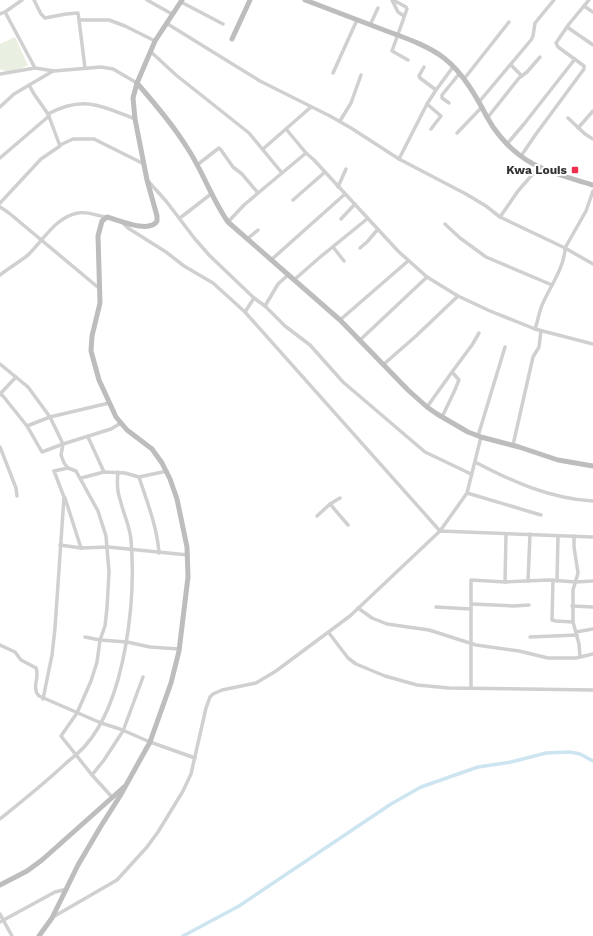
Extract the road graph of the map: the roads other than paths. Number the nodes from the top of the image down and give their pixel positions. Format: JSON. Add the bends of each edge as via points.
{"nodes":[{"id":1,"x":22,"y":0,"type":"edge"},
{"id":2,"x":34,"y":0,"type":"edge"},
{"id":3,"x":147,"y":0,"type":"edge"},
{"id":4,"x":250,"y":0,"type":"edge"},
{"id":5,"x":305,"y":0,"type":"edge"},
{"id":6,"x":393,"y":0,"type":"edge"},
{"id":7,"x":554,"y":0,"type":"edge"},
{"id":8,"x":589,"y":0,"type":"edge"},
{"id":9,"x":181,"y":1,"type":"edge"},
{"id":10,"x":584,"y":6,"type":"junction"},
{"id":11,"x":378,"y":8,"type":"dead end"},
{"id":12,"x":5,"y":12,"type":"junction"},
{"id":13,"x":593,"y":12,"type":"edge"},
{"id":14,"x":0,"y":14,"type":"edge"},
{"id":15,"x":172,"y":14,"type":"junction"},
{"id":16,"x":404,"y":16,"type":"junction"},
{"id":17,"x":79,"y":20,"type":"junction"},
{"id":18,"x":357,"y":20,"type":"junction"},
{"id":19,"x":508,"y":22,"type":"dead end"},
{"id":20,"x":166,"y":23,"type":"junction"},
{"id":21,"x":223,"y":24,"type":"dead end"},
{"id":22,"x":370,"y":25,"type":"junction"},
{"id":23,"x":567,"y":27,"type":"junction"},
{"id":24,"x":396,"y":35,"type":"junction"},
{"id":25,"x":232,"y":39,"type":"dead end"},
{"id":26,"x":155,"y":41,"type":"junction"},
{"id":27,"x":593,"y":45,"type":"edge"},
{"id":28,"x":150,"y":51,"type":"junction"},
{"id":29,"x":540,"y":57,"type":"dead end"},
{"id":30,"x":575,"y":59,"type":"junction"},
{"id":31,"x":408,"y":60,"type":"dead end"},
{"id":32,"x":511,"y":65,"type":"junction"},
{"id":33,"x":424,"y":67,"type":"dead end"},
{"id":34,"x":453,"y":67,"type":"junction"},
{"id":35,"x":35,"y":68,"type":"junction"},
{"id":36,"x":85,"y":68,"type":"junction"},
{"id":37,"x":54,"y":71,"type":"junction"},
{"id":38,"x":333,"y":73,"type":"dead end"},
{"id":39,"x":0,"y":74,"type":"edge"},
{"id":40,"x":459,"y":74,"type":"junction"},
{"id":41,"x":361,"y":75,"type":"dead end"},
{"id":42,"x":522,"y":76,"type":"junction"},
{"id":43,"x":464,"y":79,"type":"junction"},
{"id":44,"x":137,"y":83,"type":"junction"},
{"id":45,"x":29,"y":85,"type":"junction"},
{"id":46,"x":436,"y":90,"type":"junction"},
{"id":47,"x":449,"y":103,"type":"dead end"},
{"id":48,"x":427,"y":104,"type":"junction"},
{"id":49,"x":480,"y":105,"type":"junction"},
{"id":50,"x":0,"y":106,"type":"edge"},
{"id":51,"x":311,"y":107,"type":"junction"},
{"id":52,"x":593,"y":111,"type":"edge"},
{"id":53,"x":49,"y":115,"type":"junction"},
{"id":54,"x":488,"y":117,"type":"junction"},
{"id":55,"x":568,"y":118,"type":"dead end"},
{"id":56,"x":135,"y":119,"type":"junction"},
{"id":57,"x":340,"y":121,"type":"junction"},
{"id":58,"x":578,"y":128,"type":"junction"},
{"id":59,"x":286,"y":129,"type":"junction"},
{"id":60,"x":430,"y":129,"type":"dead end"},
{"id":61,"x":457,"y":133,"type":"dead end"},
{"id":62,"x":593,"y":139,"type":"edge"},
{"id":63,"x":507,"y":144,"type":"junction"},
{"id":64,"x":60,"y":145,"type":"junction"},
{"id":65,"x":263,"y":149,"type":"junction"},
{"id":66,"x":306,"y":153,"type":"junction"},
{"id":67,"x":521,"y":156,"type":"junction"},
{"id":68,"x":0,"y":158,"type":"edge"},
{"id":69,"x":399,"y":159,"type":"junction"},
{"id":70,"x":144,"y":164,"type":"junction"},
{"id":71,"x":198,"y":165,"type":"junction"},
{"id":72,"x":538,"y":168,"type":"junction"},
{"id":73,"x":346,"y":169,"type":"dead end"},
{"id":74,"x":325,"y":172,"type":"junction"},
{"id":75,"x":282,"y":173,"type":"junction"},
{"id":76,"x":147,"y":180,"type":"junction"},
{"id":77,"x":593,"y":185,"type":"edge"},
{"id":78,"x":338,"y":186,"type":"junction"},
{"id":79,"x":593,"y":191,"type":"edge"},
{"id":80,"x":258,"y":193,"type":"junction"},
{"id":81,"x":211,"y":194,"type":"junction"},
{"id":82,"x":345,"y":194,"type":"junction"},
{"id":83,"x":293,"y":200,"type":"dead end"},
{"id":84,"x":0,"y":203,"type":"edge"},
{"id":85,"x":355,"y":204,"type":"junction"},
{"id":86,"x":0,"y":207,"type":"edge"},
{"id":87,"x":106,"y":217,"type":"junction"},
{"id":88,"x":500,"y":217,"type":"junction"},
{"id":89,"x":180,"y":218,"type":"junction"},
{"id":90,"x":341,"y":219,"type":"dead end"},
{"id":91,"x":367,"y":219,"type":"junction"},
{"id":92,"x":121,"y":222,"type":"junction"},
{"id":93,"x":228,"y":222,"type":"junction"},
{"id":94,"x":445,"y":224,"type":"dead end"},
{"id":95,"x":378,"y":229,"type":"junction"},
{"id":96,"x":258,"y":230,"type":"dead end"},
{"id":97,"x":247,"y":239,"type":"junction"},
{"id":98,"x":41,"y":240,"type":"junction"},
{"id":99,"x":333,"y":247,"type":"junction"},
{"id":100,"x":360,"y":248,"type":"dead end"},
{"id":101,"x":565,"y":248,"type":"junction"},
{"id":102,"x":271,"y":260,"type":"junction"},
{"id":103,"x":344,"y":261,"type":"dead end"},
{"id":104,"x":408,"y":261,"type":"junction"},
{"id":105,"x":593,"y":264,"type":"edge"},
{"id":106,"x":0,"y":275,"type":"edge"},
{"id":107,"x":288,"y":275,"type":"junction"},
{"id":108,"x":427,"y":277,"type":"junction"},
{"id":109,"x":294,"y":280,"type":"junction"},
{"id":110,"x":552,"y":285,"type":"junction"},
{"id":111,"x":100,"y":289,"type":"junction"},
{"id":112,"x":458,"y":296,"type":"junction"},
{"id":113,"x":254,"y":298,"type":"junction"},
{"id":114,"x":265,"y":306,"type":"junction"},
{"id":115,"x":245,"y":312,"type":"junction"},
{"id":116,"x":340,"y":320,"type":"junction"},
{"id":117,"x":535,"y":330,"type":"junction"},
{"id":118,"x":541,"y":331,"type":"junction"},
{"id":119,"x":480,"y":333,"type":"dead end"},
{"id":120,"x":360,"y":340,"type":"junction"},
{"id":121,"x":593,"y":344,"type":"edge"},
{"id":122,"x":505,"y":347,"type":"dead end"},
{"id":123,"x":0,"y":364,"type":"edge"},
{"id":124,"x":384,"y":364,"type":"junction"},
{"id":125,"x":452,"y":372,"type":"junction"},
{"id":126,"x":16,"y":377,"type":"junction"},
{"id":127,"x":109,"y":403,"type":"junction"},
{"id":128,"x":427,"y":407,"type":"junction"},
{"id":129,"x":50,"y":417,"type":"junction"},
{"id":130,"x":442,"y":417,"type":"junction"},
{"id":131,"x":121,"y":423,"type":"junction"},
{"id":132,"x":27,"y":426,"type":"junction"},
{"id":133,"x":480,"y":436,"type":"junction"},
{"id":134,"x":88,"y":437,"type":"junction"},
{"id":135,"x":63,"y":444,"type":"junction"},
{"id":136,"x":513,"y":445,"type":"junction"},
{"id":137,"x":0,"y":447,"type":"edge"},
{"id":138,"x":475,"y":462,"type":"junction"},
{"id":139,"x":593,"y":466,"type":"edge"},
{"id":140,"x":68,"y":468,"type":"junction"},
{"id":141,"x":167,"y":471,"type":"junction"},
{"id":142,"x":104,"y":472,"type":"junction"},
{"id":143,"x":118,"y":472,"type":"junction"},
{"id":144,"x":472,"y":474,"type":"junction"},
{"id":145,"x":139,"y":477,"type":"junction"},
{"id":146,"x":81,"y":478,"type":"junction"},
{"id":147,"x":467,"y":493,"type":"junction"},
{"id":148,"x":17,"y":496,"type":"dead end"},
{"id":149,"x":64,"y":497,"type":"junction"},
{"id":150,"x":340,"y":498,"type":"dead end"},
{"id":151,"x":593,"y":501,"type":"edge"},
{"id":152,"x":330,"y":504,"type":"junction"},
{"id":153,"x":317,"y":516,"type":"dead end"},
{"id":154,"x":541,"y":516,"type":"dead end"},
{"id":155,"x":348,"y":525,"type":"dead end"},
{"id":156,"x":440,"y":531,"type":"junction"},
{"id":157,"x":506,"y":534,"type":"junction"},
{"id":158,"x":530,"y":534,"type":"junction"},
{"id":159,"x":558,"y":536,"type":"junction"},
{"id":160,"x":574,"y":536,"type":"junction"},
{"id":161,"x":593,"y":537,"type":"edge"},
{"id":162,"x":60,"y":545,"type":"junction"},
{"id":163,"x":81,"y":548,"type":"junction"},
{"id":164,"x":108,"y":548,"type":"junction"},
{"id":165,"x":131,"y":550,"type":"junction"},
{"id":166,"x":159,"y":553,"type":"junction"},
{"id":167,"x":188,"y":555,"type":"junction"},
{"id":168,"x":555,"y":580,"type":"junction"},
{"id":169,"x":528,"y":581,"type":"junction"},
{"id":170,"x":593,"y":581,"type":"edge"},
{"id":171,"x":505,"y":582,"type":"junction"},
{"id":172,"x":576,"y":582,"type":"junction"},
{"id":173,"x":472,"y":604,"type":"junction"},
{"id":174,"x":529,"y":605,"type":"dead end"},
{"id":175,"x":572,"y":606,"type":"junction"},
{"id":176,"x":593,"y":607,"type":"edge"},
{"id":177,"x":358,"y":608,"type":"junction"},
{"id":178,"x":436,"y":608,"type":"dead end"},
{"id":179,"x":471,"y":609,"type":"junction"},
{"id":180,"x":573,"y":622,"type":"junction"},
{"id":181,"x":593,"y":629,"type":"edge"},
{"id":182,"x":329,"y":633,"type":"junction"},
{"id":183,"x":576,"y":633,"type":"junction"},
{"id":184,"x":85,"y":637,"type":"dead end"},
{"id":185,"x":530,"y":637,"type":"dead end"},
{"id":186,"x":100,"y":640,"type":"junction"},
{"id":187,"x":126,"y":642,"type":"junction"},
{"id":188,"x":470,"y":644,"type":"junction"},
{"id":189,"x":0,"y":645,"type":"edge"},
{"id":190,"x":179,"y":649,"type":"junction"},
{"id":191,"x":593,"y":655,"type":"edge"},
{"id":192,"x":580,"y":657,"type":"junction"},
{"id":193,"x":143,"y":677,"type":"dead end"},
{"id":194,"x":471,"y":688,"type":"junction"},
{"id":195,"x":593,"y":690,"type":"edge"},
{"id":196,"x":43,"y":699,"type":"junction"},
{"id":197,"x":77,"y":713,"type":"junction"},
{"id":198,"x":101,"y":723,"type":"junction"},
{"id":199,"x":124,"y":732,"type":"junction"},
{"id":200,"x":150,"y":742,"type":"junction"},
{"id":201,"x":75,"y":755,"type":"junction"},
{"id":202,"x":195,"y":758,"type":"junction"},
{"id":203,"x":92,"y":775,"type":"junction"},
{"id":204,"x":126,"y":785,"type":"junction"},
{"id":205,"x":112,"y":797,"type":"junction"},
{"id":206,"x":0,"y":819,"type":"edge"},
{"id":207,"x":0,"y":885,"type":"edge"},
{"id":208,"x":67,"y":889,"type":"junction"},
{"id":209,"x":0,"y":914,"type":"edge"},
{"id":210,"x":52,"y":918,"type":"junction"},
{"id":211,"x":2,"y":922,"type":"edge"},
{"id":212,"x":12,"y":936,"type":"edge"},
{"id":213,"x":39,"y":936,"type":"edge"}],
"edges":[{"from":1,"to":12,"type":"street"},
{"from":2,"to":17,"type":"street","via":[[40,14],[45,18],[78,13]]},
{"from":3,"to":15,"type":"street"},
{"from":4,"to":25,"type":"main road"},
{"from":5,"to":18,"type":"main road"},
{"from":6,"to":16,"type":"street","via":[[398,12]]},
{"from":6,"to":16,"type":"street","via":[[406,7]]},
{"from":7,"to":32,"type":"street","via":[[535,23],[531,40]]},
{"from":8,"to":10,"type":"street"},
{"from":9,"to":15,"type":"main road"},
{"from":9,"to":21,"type":"street"},
{"from":10,"to":13,"type":"street"},
{"from":10,"to":23,"type":"street"},
{"from":11,"to":22,"type":"street"},
{"from":12,"to":14,"type":"street"},
{"from":12,"to":35,"type":"street"},
{"from":15,"to":20,"type":"main road"},
{"from":16,"to":24,"type":"street"},
{"from":17,"to":26,"type":"street","via":[[109,20]]},
{"from":17,"to":36,"type":"street"},
{"from":18,"to":22,"type":"main road"},
{"from":18,"to":38,"type":"street"},
{"from":19,"to":43,"type":"street"},
{"from":20,"to":26,"type":"main road"},
{"from":20,"to":51,"type":"street","via":[[260,81]]},
{"from":22,"to":24,"type":"main road"},
{"from":23,"to":27,"type":"street"},
{"from":23,"to":30,"type":"street","via":[[556,43]]},
{"from":24,"to":31,"type":"street","via":[[392,51]]},
{"from":24,"to":34,"type":"main road","via":[[434,51]]},
{"from":26,"to":28,"type":"main road"},
{"from":28,"to":44,"type":"main road"},
{"from":28,"to":65,"type":"street","via":[[176,76],[238,124]]},
{"from":29,"to":42,"type":"street"},
{"from":30,"to":63,"type":"street"},
{"from":30,"to":67,"type":"street","via":[[584,66],[584,69]]},
{"from":32,"to":42,"type":"street"},
{"from":32,"to":49,"type":"street"},
{"from":33,"to":46,"type":"street","via":[[420,78]]},
{"from":34,"to":40,"type":"main road"},
{"from":34,"to":46,"type":"street"},
{"from":35,"to":37,"type":"street"},
{"from":35,"to":39,"type":"street"},
{"from":36,"to":37,"type":"street"},
{"from":36,"to":44,"type":"street","via":[[113,69]]},
{"from":37,"to":45,"type":"street"},
{"from":40,"to":43,"type":"main road"},
{"from":40,"to":47,"type":"street","via":[[442,95]]},
{"from":41,"to":57,"type":"street","via":[[351,102]]},
{"from":42,"to":54,"type":"street"},
{"from":43,"to":49,"type":"main road"},
{"from":44,"to":56,"type":"main road","via":[[133,98]]},
{"from":44,"to":71,"type":"main road","via":[[169,120]]},
{"from":45,"to":50,"type":"street"},
{"from":45,"to":53,"type":"street"},
{"from":46,"to":48,"type":"street"},
{"from":48,"to":60,"type":"street","via":[[441,116]]},
{"from":48,"to":69,"type":"street"},
{"from":49,"to":54,"type":"main road"},
{"from":49,"to":61,"type":"street"},
{"from":51,"to":57,"type":"street"},
{"from":51,"to":59,"type":"street"},
{"from":52,"to":58,"type":"street"},
{"from":53,"to":56,"type":"street","via":[[86,103],[97,104]]},
{"from":53,"to":64,"type":"street"},
{"from":53,"to":68,"type":"street"},
{"from":54,"to":63,"type":"main road"},
{"from":55,"to":58,"type":"street"},
{"from":56,"to":70,"type":"main road"},
{"from":57,"to":69,"type":"street"},
{"from":58,"to":62,"type":"street"},
{"from":59,"to":65,"type":"street"},
{"from":59,"to":66,"type":"street"},
{"from":63,"to":67,"type":"main road"},
{"from":64,"to":70,"type":"street","via":[[73,139],[94,139]]},
{"from":64,"to":84,"type":"street","via":[[58,149],[41,159]]},
{"from":65,"to":75,"type":"street"},
{"from":66,"to":74,"type":"street"},
{"from":66,"to":75,"type":"street"},
{"from":67,"to":72,"type":"main road"},
{"from":69,"to":88,"type":"street","via":[[466,194]]},
{"from":70,"to":76,"type":"main road"},
{"from":71,"to":80,"type":"street","via":[[219,148]]},
{"from":71,"to":81,"type":"main road"},
{"from":72,"to":77,"type":"main road"},
{"from":72,"to":88,"type":"street"},
{"from":73,"to":78,"type":"street"},
{"from":74,"to":78,"type":"street"},
{"from":74,"to":83,"type":"street"},
{"from":75,"to":80,"type":"street"},
{"from":76,"to":89,"type":"street"},
{"from":76,"to":92,"type":"main road","via":[[157,216],[156,223],[146,226]]},
{"from":78,"to":82,"type":"street"},
{"from":79,"to":101,"type":"street","via":[[586,211]]},
{"from":80,"to":93,"type":"street"},
{"from":81,"to":89,"type":"street"},
{"from":81,"to":93,"type":"main road"},
{"from":82,"to":85,"type":"street"},
{"from":82,"to":102,"type":"street"},
{"from":85,"to":90,"type":"street"},
{"from":85,"to":91,"type":"street"},
{"from":86,"to":98,"type":"street"},
{"from":87,"to":92,"type":"main road"},
{"from":87,"to":98,"type":"street","via":[[86,213],[72,214]]},
{"from":87,"to":111,"type":"main road","via":[[102,221],[98,236]]},
{"from":88,"to":101,"type":"street"},
{"from":89,"to":113,"type":"street","via":[[209,255]]},
{"from":91,"to":95,"type":"street"},
{"from":91,"to":99,"type":"street"},
{"from":92,"to":115,"type":"street","via":[[213,283]]},
{"from":93,"to":97,"type":"main road"},
{"from":94,"to":110,"type":"street","via":[[486,256]]},
{"from":95,"to":100,"type":"street"},
{"from":95,"to":104,"type":"street"},
{"from":96,"to":97,"type":"street"},
{"from":97,"to":102,"type":"main road"},
{"from":98,"to":106,"type":"street","via":[[29,254]]},
{"from":98,"to":111,"type":"street"},
{"from":99,"to":103,"type":"street"},
{"from":99,"to":109,"type":"street"},
{"from":101,"to":105,"type":"street"},
{"from":101,"to":110,"type":"street"},
{"from":102,"to":107,"type":"main road"},
{"from":104,"to":108,"type":"street"},
{"from":104,"to":116,"type":"street"},
{"from":107,"to":109,"type":"main road"},
{"from":107,"to":114,"type":"street","via":[[278,284]]},
{"from":108,"to":112,"type":"street"},
{"from":108,"to":120,"type":"street"},
{"from":109,"to":116,"type":"main road"},
{"from":110,"to":117,"type":"street","via":[[543,303]]},
{"from":111,"to":127,"type":"main road","via":[[98,313],[90,343],[95,368]]},
{"from":112,"to":117,"type":"street"},
{"from":112,"to":124,"type":"street"},
{"from":113,"to":114,"type":"street"},
{"from":113,"to":115,"type":"street"},
{"from":114,"to":144,"type":"street","via":[[310,345],[344,382],[425,452]]},
{"from":115,"to":156,"type":"street"},
{"from":116,"to":120,"type":"main road"},
{"from":117,"to":118,"type":"street"},
{"from":118,"to":121,"type":"street"},
{"from":118,"to":136,"type":"street","via":[[539,348],[533,358]]},
{"from":119,"to":125,"type":"street"},
{"from":120,"to":124,"type":"main road"},
{"from":122,"to":133,"type":"street"},
{"from":123,"to":126,"type":"street"},
{"from":124,"to":128,"type":"main road"},
{"from":125,"to":128,"type":"street"},
{"from":125,"to":130,"type":"street","via":[[459,380]]},
{"from":126,"to":129,"type":"street","via":[[28,387]]},
{"from":126,"to":132,"type":"street","via":[[0,394]]},
{"from":127,"to":129,"type":"street"},
{"from":127,"to":131,"type":"main road"},
{"from":128,"to":130,"type":"main road"},
{"from":129,"to":132,"type":"street"},
{"from":129,"to":135,"type":"street"},
{"from":130,"to":133,"type":"main road"},
{"from":131,"to":134,"type":"street"},
{"from":131,"to":141,"type":"main road","via":[[152,449]]},
{"from":132,"to":135,"type":"street","via":[[42,452]]},
{"from":133,"to":136,"type":"main road"},
{"from":133,"to":138,"type":"street"},
{"from":134,"to":135,"type":"street"},
{"from":134,"to":142,"type":"street"},
{"from":135,"to":140,"type":"street","via":[[61,455]]},
{"from":136,"to":139,"type":"main road","via":[[558,460]]},
{"from":137,"to":148,"type":"street"},
{"from":138,"to":144,"type":"street"},
{"from":138,"to":151,"type":"street","via":[[546,493]]},
{"from":140,"to":146,"type":"street","via":[[76,471]]},
{"from":140,"to":149,"type":"street","via":[[54,471]]},
{"from":141,"to":145,"type":"street"},
{"from":141,"to":167,"type":"main road","via":[[184,530]]},
{"from":142,"to":143,"type":"street"},
{"from":142,"to":146,"type":"street"},
{"from":143,"to":145,"type":"street"},
{"from":143,"to":165,"type":"street","via":[[119,498],[127,521]]},
{"from":144,"to":147,"type":"street"},
{"from":145,"to":166,"type":"street","via":[[153,518]]},
{"from":146,"to":164,"type":"street","via":[[98,511]]},
{"from":147,"to":154,"type":"street"},
{"from":147,"to":156,"type":"street"},
{"from":149,"to":162,"type":"street"},
{"from":149,"to":163,"type":"street"},
{"from":150,"to":152,"type":"street"},
{"from":152,"to":153,"type":"street"},
{"from":152,"to":155,"type":"street"},
{"from":156,"to":157,"type":"street"},
{"from":156,"to":177,"type":"street"},
{"from":157,"to":158,"type":"street"},
{"from":157,"to":171,"type":"street"},
{"from":158,"to":159,"type":"street"},
{"from":158,"to":169,"type":"street"},
{"from":159,"to":160,"type":"street"},
{"from":159,"to":168,"type":"street"},
{"from":160,"to":161,"type":"street"},
{"from":160,"to":172,"type":"street","via":[[578,573]]},
{"from":162,"to":163,"type":"street"},
{"from":162,"to":196,"type":"street","via":[[56,628]]},
{"from":163,"to":164,"type":"street"},
{"from":164,"to":165,"type":"street"},
{"from":164,"to":186,"type":"street","via":[[107,608]]},
{"from":165,"to":166,"type":"street"},
{"from":165,"to":187,"type":"street"},
{"from":166,"to":167,"type":"street"},
{"from":167,"to":190,"type":"main road","via":[[188,577]]},
{"from":168,"to":169,"type":"street"},
{"from":168,"to":172,"type":"street"},
{"from":168,"to":180,"type":"street","via":[[552,620]]},
{"from":169,"to":171,"type":"street"},
{"from":170,"to":172,"type":"street"},
{"from":171,"to":173,"type":"street","via":[[471,580]]},
{"from":172,"to":175,"type":"street"},
{"from":173,"to":174,"type":"street"},
{"from":173,"to":179,"type":"street"},
{"from":175,"to":176,"type":"street"},
{"from":175,"to":180,"type":"street"},
{"from":177,"to":182,"type":"street"},
{"from":177,"to":188,"type":"street","via":[[387,624],[429,630]]},
{"from":178,"to":179,"type":"street"},
{"from":179,"to":188,"type":"street"},
{"from":180,"to":183,"type":"street"},
{"from":181,"to":183,"type":"street"},
{"from":182,"to":194,"type":"street","via":[[352,661],[385,676],[435,688]]},
{"from":182,"to":202,"type":"street","via":[[256,683],[213,694],[206,708]]},
{"from":183,"to":185,"type":"street"},
{"from":183,"to":192,"type":"street"},
{"from":184,"to":186,"type":"street"},
{"from":186,"to":187,"type":"street"},
{"from":186,"to":197,"type":"street","via":[[97,662]]},
{"from":187,"to":190,"type":"street"},
{"from":187,"to":198,"type":"street","via":[[116,688]]},
{"from":188,"to":192,"type":"street","via":[[548,658]]},
{"from":188,"to":194,"type":"street"},
{"from":189,"to":196,"type":"street","via":[[15,652],[21,660],[36,668],[36,694]]},
{"from":190,"to":200,"type":"main road","via":[[171,683]]},
{"from":191,"to":192,"type":"street"},
{"from":193,"to":199,"type":"street"},
{"from":194,"to":195,"type":"street"},
{"from":196,"to":197,"type":"street"},
{"from":197,"to":198,"type":"street"},
{"from":197,"to":201,"type":"street","via":[[61,736]]},
{"from":198,"to":199,"type":"street"},
{"from":198,"to":201,"type":"street","via":[[85,746]]},
{"from":199,"to":200,"type":"street"},
{"from":199,"to":203,"type":"street"},
{"from":200,"to":202,"type":"street"},
{"from":200,"to":204,"type":"main road"},
{"from":201,"to":203,"type":"street"},
{"from":201,"to":206,"type":"street","via":[[29,797]]},
{"from":202,"to":210,"type":"street","via":[[187,783],[158,832],[122,875],[112,884]]},
{"from":203,"to":205,"type":"street"},
{"from":204,"to":205,"type":"main road"},
{"from":204,"to":208,"type":"main road","via":[[78,865]]},
{"from":205,"to":207,"type":"main road","via":[[42,860]]},
{"from":208,"to":210,"type":"main road"},
{"from":208,"to":211,"type":"street","via":[[55,892]]},
{"from":209,"to":211,"type":"street"},
{"from":210,"to":213,"type":"main road"},
{"from":211,"to":212,"type":"street"}]}
